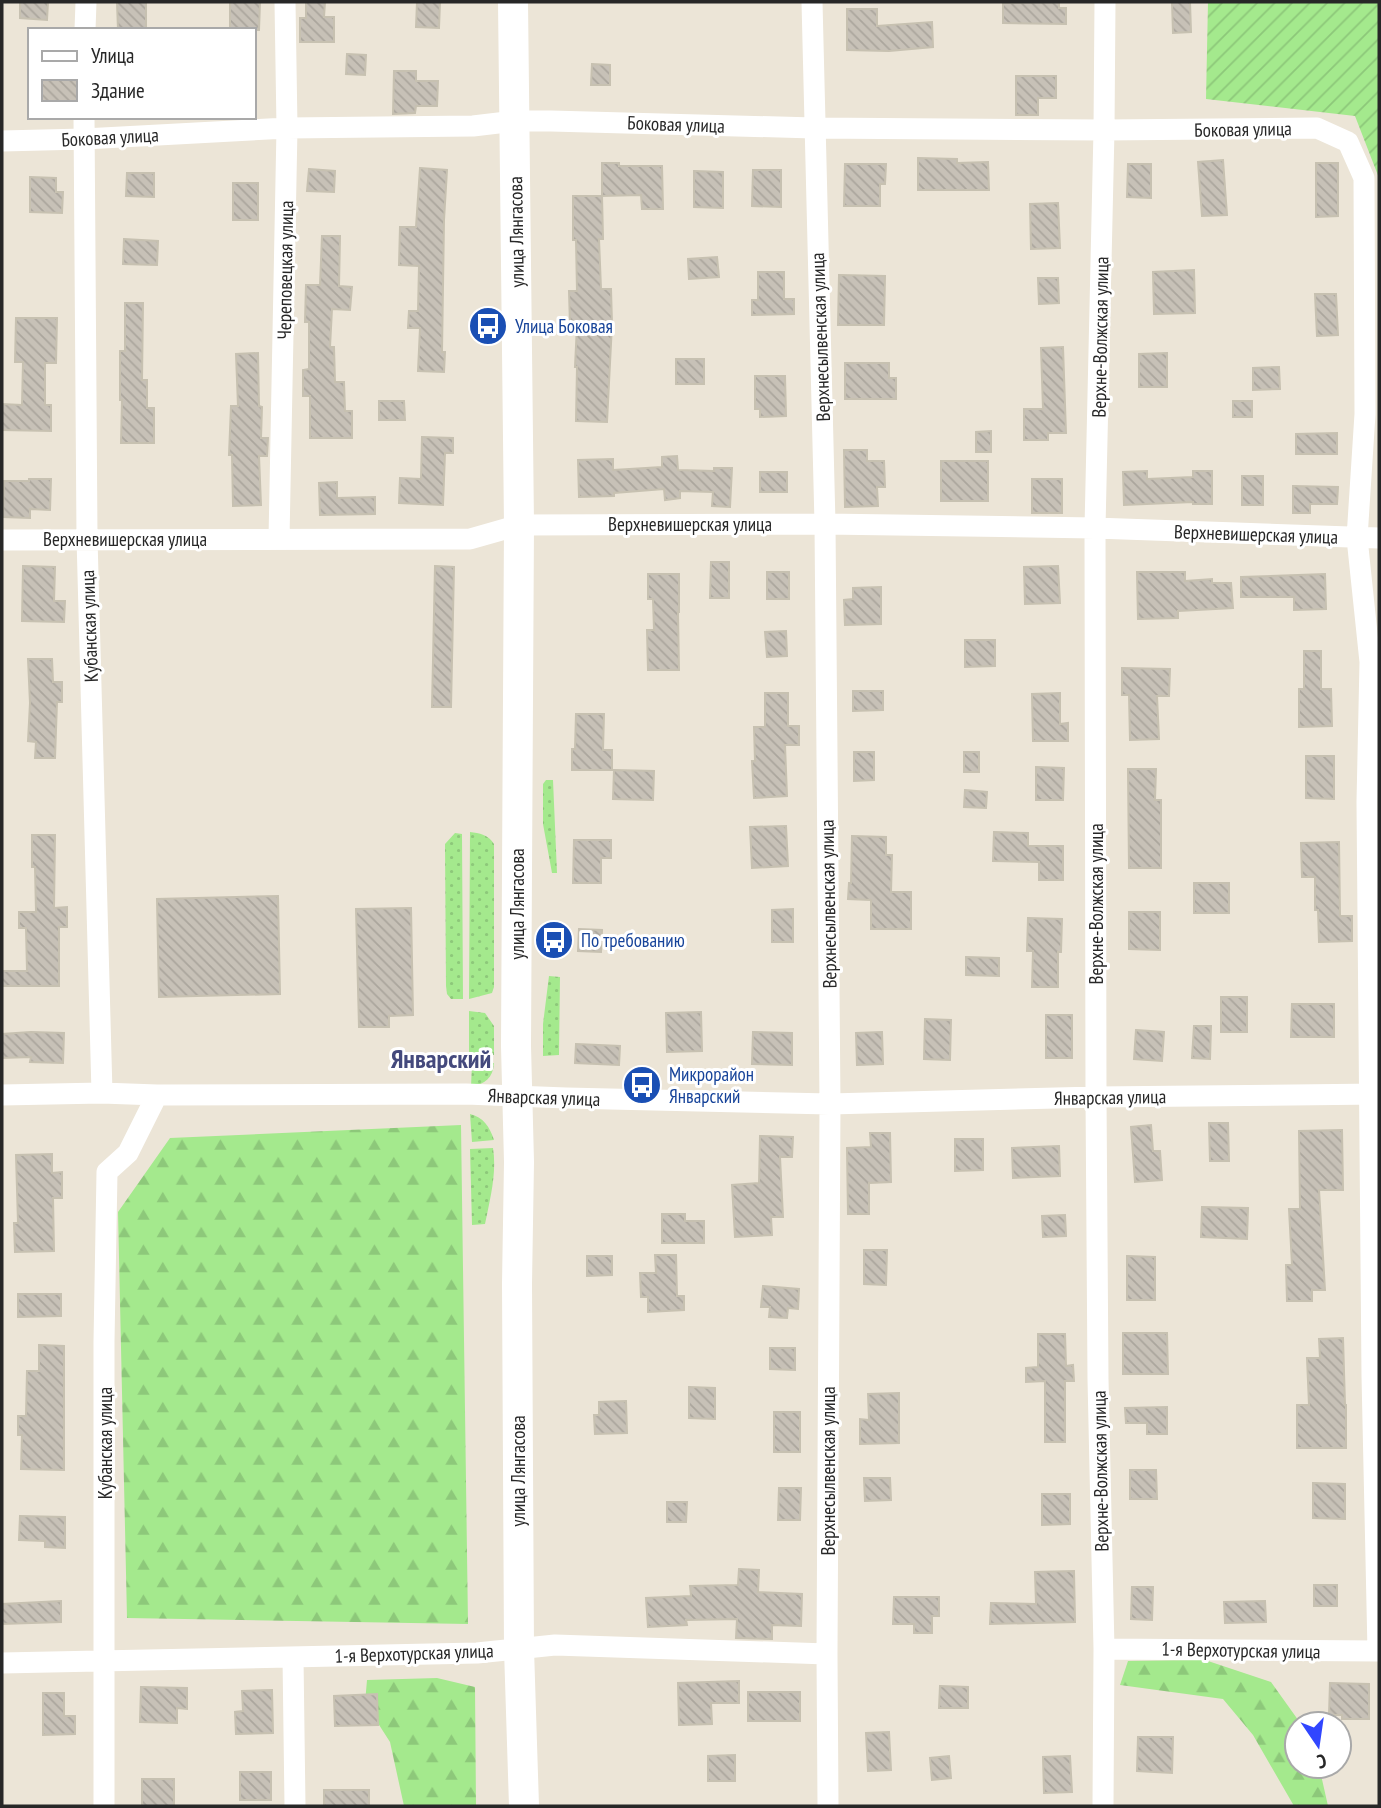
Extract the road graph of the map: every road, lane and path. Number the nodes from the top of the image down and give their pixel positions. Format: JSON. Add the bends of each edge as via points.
{"nodes":[{"id":1,"x":86,"y":2,"type":"edge"},
{"id":2,"x":285,"y":2,"type":"edge"},
{"id":3,"x":513,"y":2,"type":"edge"},
{"id":4,"x":812,"y":2,"type":"edge"},
{"id":5,"x":1105,"y":2,"type":"edge"},
{"id":6,"x":85,"y":28,"type":"edge"},
{"id":7,"x":84,"y":119,"type":"edge"},
{"id":8,"x":515,"y":121,"type":"junction"},
{"id":9,"x":288,"y":128,"type":"junction"},
{"id":10,"x":814,"y":128,"type":"junction"},
{"id":11,"x":1104,"y":130,"type":"junction"},
{"id":12,"x":84,"y":139,"type":"junction"},
{"id":13,"x":2,"y":141,"type":"edge"},
{"id":14,"x":1371,"y":262,"type":"edge"},
{"id":15,"x":825,"y":524,"type":"junction"},
{"id":16,"x":519,"y":525,"type":"junction"},
{"id":17,"x":1095,"y":528,"type":"junction"},
{"id":18,"x":87,"y":538,"type":"junction"},
{"id":19,"x":1357,"y":538,"type":"junction"},
{"id":20,"x":1379,"y":538,"type":"edge"},
{"id":21,"x":279,"y":539,"type":"junction"},
{"id":22,"x":2,"y":540,"type":"edge"},
{"id":23,"x":1373,"y":802,"type":"edge"},
{"id":24,"x":102,"y":1093,"type":"junction"},
{"id":25,"x":1375,"y":1094,"type":"edge"},
{"id":26,"x":2,"y":1095,"type":"edge"},
{"id":27,"x":157,"y":1095,"type":"junction"},
{"id":28,"x":518,"y":1097,"type":"junction"},
{"id":29,"x":1096,"y":1097,"type":"junction"},
{"id":30,"x":830,"y":1104,"type":"junction"},
{"id":31,"x":1376,"y":1376,"type":"edge"},
{"id":32,"x":519,"y":1649,"type":"junction"},
{"id":33,"x":1104,"y":1649,"type":"junction"},
{"id":34,"x":1379,"y":1651,"type":"edge"},
{"id":35,"x":827,"y":1654,"type":"junction"},
{"id":36,"x":293,"y":1657,"type":"junction"},
{"id":37,"x":104,"y":1660,"type":"junction"},
{"id":38,"x":2,"y":1662,"type":"edge"},
{"id":39,"x":104,"y":1806,"type":"edge"},
{"id":40,"x":295,"y":1806,"type":"edge"},
{"id":41,"x":524,"y":1806,"type":"edge"},
{"id":42,"x":828,"y":1806,"type":"edge"},
{"id":43,"x":1103,"y":1806,"type":"edge"}],
"edges":[{"from":1,"to":6,"type":"street"},
{"from":2,"to":9,"type":"street","name":"Череповецкая улица"},
{"from":3,"to":8,"type":"main road","name":"улица Лянгасова"},
{"from":4,"to":10,"type":"street","name":"Верхнесылвенская улица"},
{"from":5,"to":11,"type":"street","name":"Верхне-Волжская улица"},
{"from":7,"to":12,"type":"street","name":"Кубанская улица"},
{"from":8,"to":9,"type":"street","name":"Боковая улица","via":[[473,126]]},
{"from":8,"to":10,"type":"street","name":"Боковая улица"},
{"from":8,"to":16,"type":"main road","name":"улица Лянгасова"},
{"from":9,"to":12,"type":"street","name":"Боковая улица"},
{"from":9,"to":21,"type":"street","name":"Череповецкая улица"},
{"from":10,"to":11,"type":"street","name":"Боковая улица"},
{"from":10,"to":15,"type":"street","name":"Верхнесылвенская улица"},
{"from":11,"to":14,"type":"street","name":"Боковая улица","via":[[1317,128],[1348,142],[1364,178]]},
{"from":11,"to":17,"type":"street","name":"Верхне-Волжская улица"},
{"from":12,"to":13,"type":"street","name":"Боковая улица"},
{"from":12,"to":18,"type":"street","name":"Кубанская улица"},
{"from":14,"to":19,"type":"street"},
{"from":15,"to":16,"type":"street","name":"Верхневишерская улица"},
{"from":15,"to":17,"type":"street","name":"Верхневишерская улица"},
{"from":15,"to":30,"type":"street","name":"Верхнесылвенская улица"},
{"from":16,"to":21,"type":"street","name":"Верхневишерская улица","via":[[470,539]]},
{"from":16,"to":28,"type":"main road","name":"улица Лянгасова"},
{"from":17,"to":19,"type":"street","name":"Верхневишерская улица"},
{"from":17,"to":29,"type":"street","name":"Верхне-Волжская улица"},
{"from":18,"to":21,"type":"street","name":"Верхневишерская улица"},
{"from":18,"to":22,"type":"street","name":"Верхневишерская улица"},
{"from":18,"to":24,"type":"street","name":"Кубанская улица"},
{"from":19,"to":20,"type":"street","name":"Верхневишерская улица"},
{"from":19,"to":23,"type":"street","via":[[1370,662]]},
{"from":23,"to":25,"type":"street"},
{"from":24,"to":26,"type":"street","name":"Январская улица"},
{"from":24,"to":27,"type":"street","name":"Январская улица"},
{"from":25,"to":29,"type":"street","name":"Январская улица"},
{"from":25,"to":31,"type":"street"},
{"from":27,"to":28,"type":"street","name":"Январская улица"},
{"from":27,"to":37,"type":"street","name":"Кубанская улица","via":[[128,1153],[107,1172]]},
{"from":28,"to":30,"type":"street","name":"Январская улица"},
{"from":28,"to":32,"type":"main road","name":"улица Лянгасова"},
{"from":29,"to":30,"type":"street","name":"Январская улица"},
{"from":29,"to":33,"type":"street","name":"Верхне-Волжская улица"},
{"from":30,"to":35,"type":"street","name":"Верхнесылвенская улица"},
{"from":31,"to":34,"type":"street"},
{"from":32,"to":35,"type":"street","name":"1-я Верхотурская улица","via":[[555,1645]]},
{"from":32,"to":36,"type":"street","name":"1-я Верхотурская улица"},
{"from":32,"to":41,"type":"main road","name":"улица Лянгасова"},
{"from":33,"to":34,"type":"street","name":"1-я Верхотурская улица"},
{"from":33,"to":43,"type":"street","name":"Верхне-Волжская улица"},
{"from":35,"to":42,"type":"street","name":"Верхнесылвенская улица"},
{"from":36,"to":37,"type":"street","name":"1-я Верхотурская улица"},
{"from":36,"to":40,"type":"street"},
{"from":37,"to":38,"type":"street","name":"1-я Верхотурская улица"},
{"from":37,"to":39,"type":"street","name":"Кубанская улица"}]}
